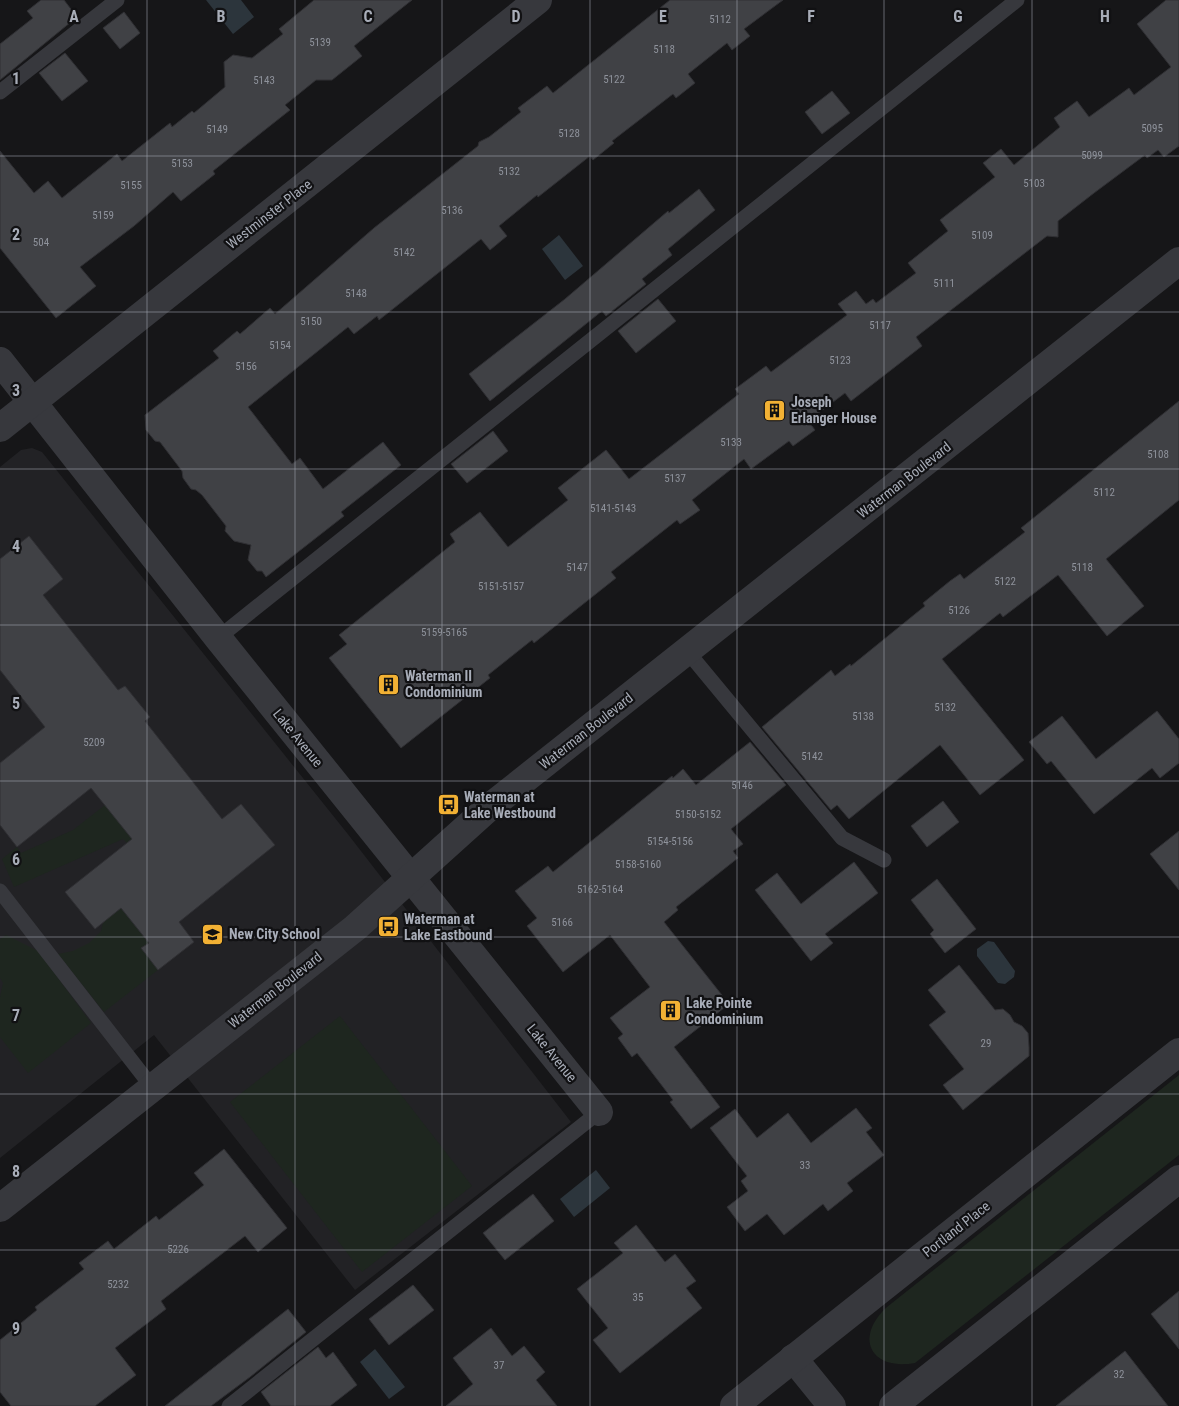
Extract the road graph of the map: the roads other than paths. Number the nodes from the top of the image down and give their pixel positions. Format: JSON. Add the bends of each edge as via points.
{"nodes":[{"id":1,"x":117,"y":0,"type":"edge"},
{"id":2,"x":538,"y":0,"type":"edge"},
{"id":3,"x":1017,"y":0,"type":"edge"},
{"id":4,"x":0,"y":92,"type":"edge"},
{"id":5,"x":1179,"y":262,"type":"edge"},
{"id":6,"x":0,"y":361,"type":"edge"},
{"id":7,"x":33,"y":402,"type":"junction"},
{"id":8,"x":0,"y":428,"type":"edge"},
{"id":9,"x":218,"y":638,"type":"junction"},
{"id":10,"x":687,"y":651,"type":"junction"},
{"id":11,"x":884,"y":860,"type":"dead end"},
{"id":12,"x":411,"y":878,"type":"junction"},
{"id":13,"x":0,"y":891,"type":"edge"},
{"id":14,"x":1179,"y":1052,"type":"edge"},
{"id":15,"x":152,"y":1087,"type":"junction"},
{"id":16,"x":599,"y":1112,"type":"joint"},
{"id":17,"x":1179,"y":1179,"type":"edge"},
{"id":18,"x":0,"y":1208,"type":"edge"},
{"id":19,"x":793,"y":1358,"type":"junction"},
{"id":20,"x":229,"y":1406,"type":"edge"},
{"id":21,"x":734,"y":1406,"type":"edge"},
{"id":22,"x":832,"y":1406,"type":"edge"},
{"id":23,"x":893,"y":1406,"type":"edge"}],
"edges":[{"from":1,"to":4,"type":"lane"},
{"from":2,"to":7,"type":"street","name":"Westminster Place"},
{"from":3,"to":9,"type":"lane"},
{"from":5,"to":10,"type":"street","name":"Waterman Boulevard"},
{"from":6,"to":7,"type":"street","name":"Lake Avenue"},
{"from":7,"to":8,"type":"street","name":"Westminster Place"},
{"from":7,"to":9,"type":"street","name":"Lake Avenue"},
{"from":9,"to":12,"type":"street","name":"Lake Avenue"},
{"from":10,"to":11,"type":"lane","via":[[842,838]]},
{"from":10,"to":12,"type":"street","name":"Waterman Boulevard","via":[[486,810]]},
{"from":12,"to":15,"type":"street","name":"Waterman Boulevard","via":[[355,928]]},
{"from":12,"to":16,"type":"street","name":"Lake Avenue"},
{"from":13,"to":15,"type":"lane"},
{"from":14,"to":19,"type":"street","name":"Portland Place"},
{"from":15,"to":18,"type":"street","name":"Waterman Boulevard"},
{"from":16,"to":20,"type":"lane"},
{"from":17,"to":23,"type":"street"},
{"from":19,"to":21,"type":"street","name":"Portland Place"},
{"from":19,"to":22,"type":"street"}]}
